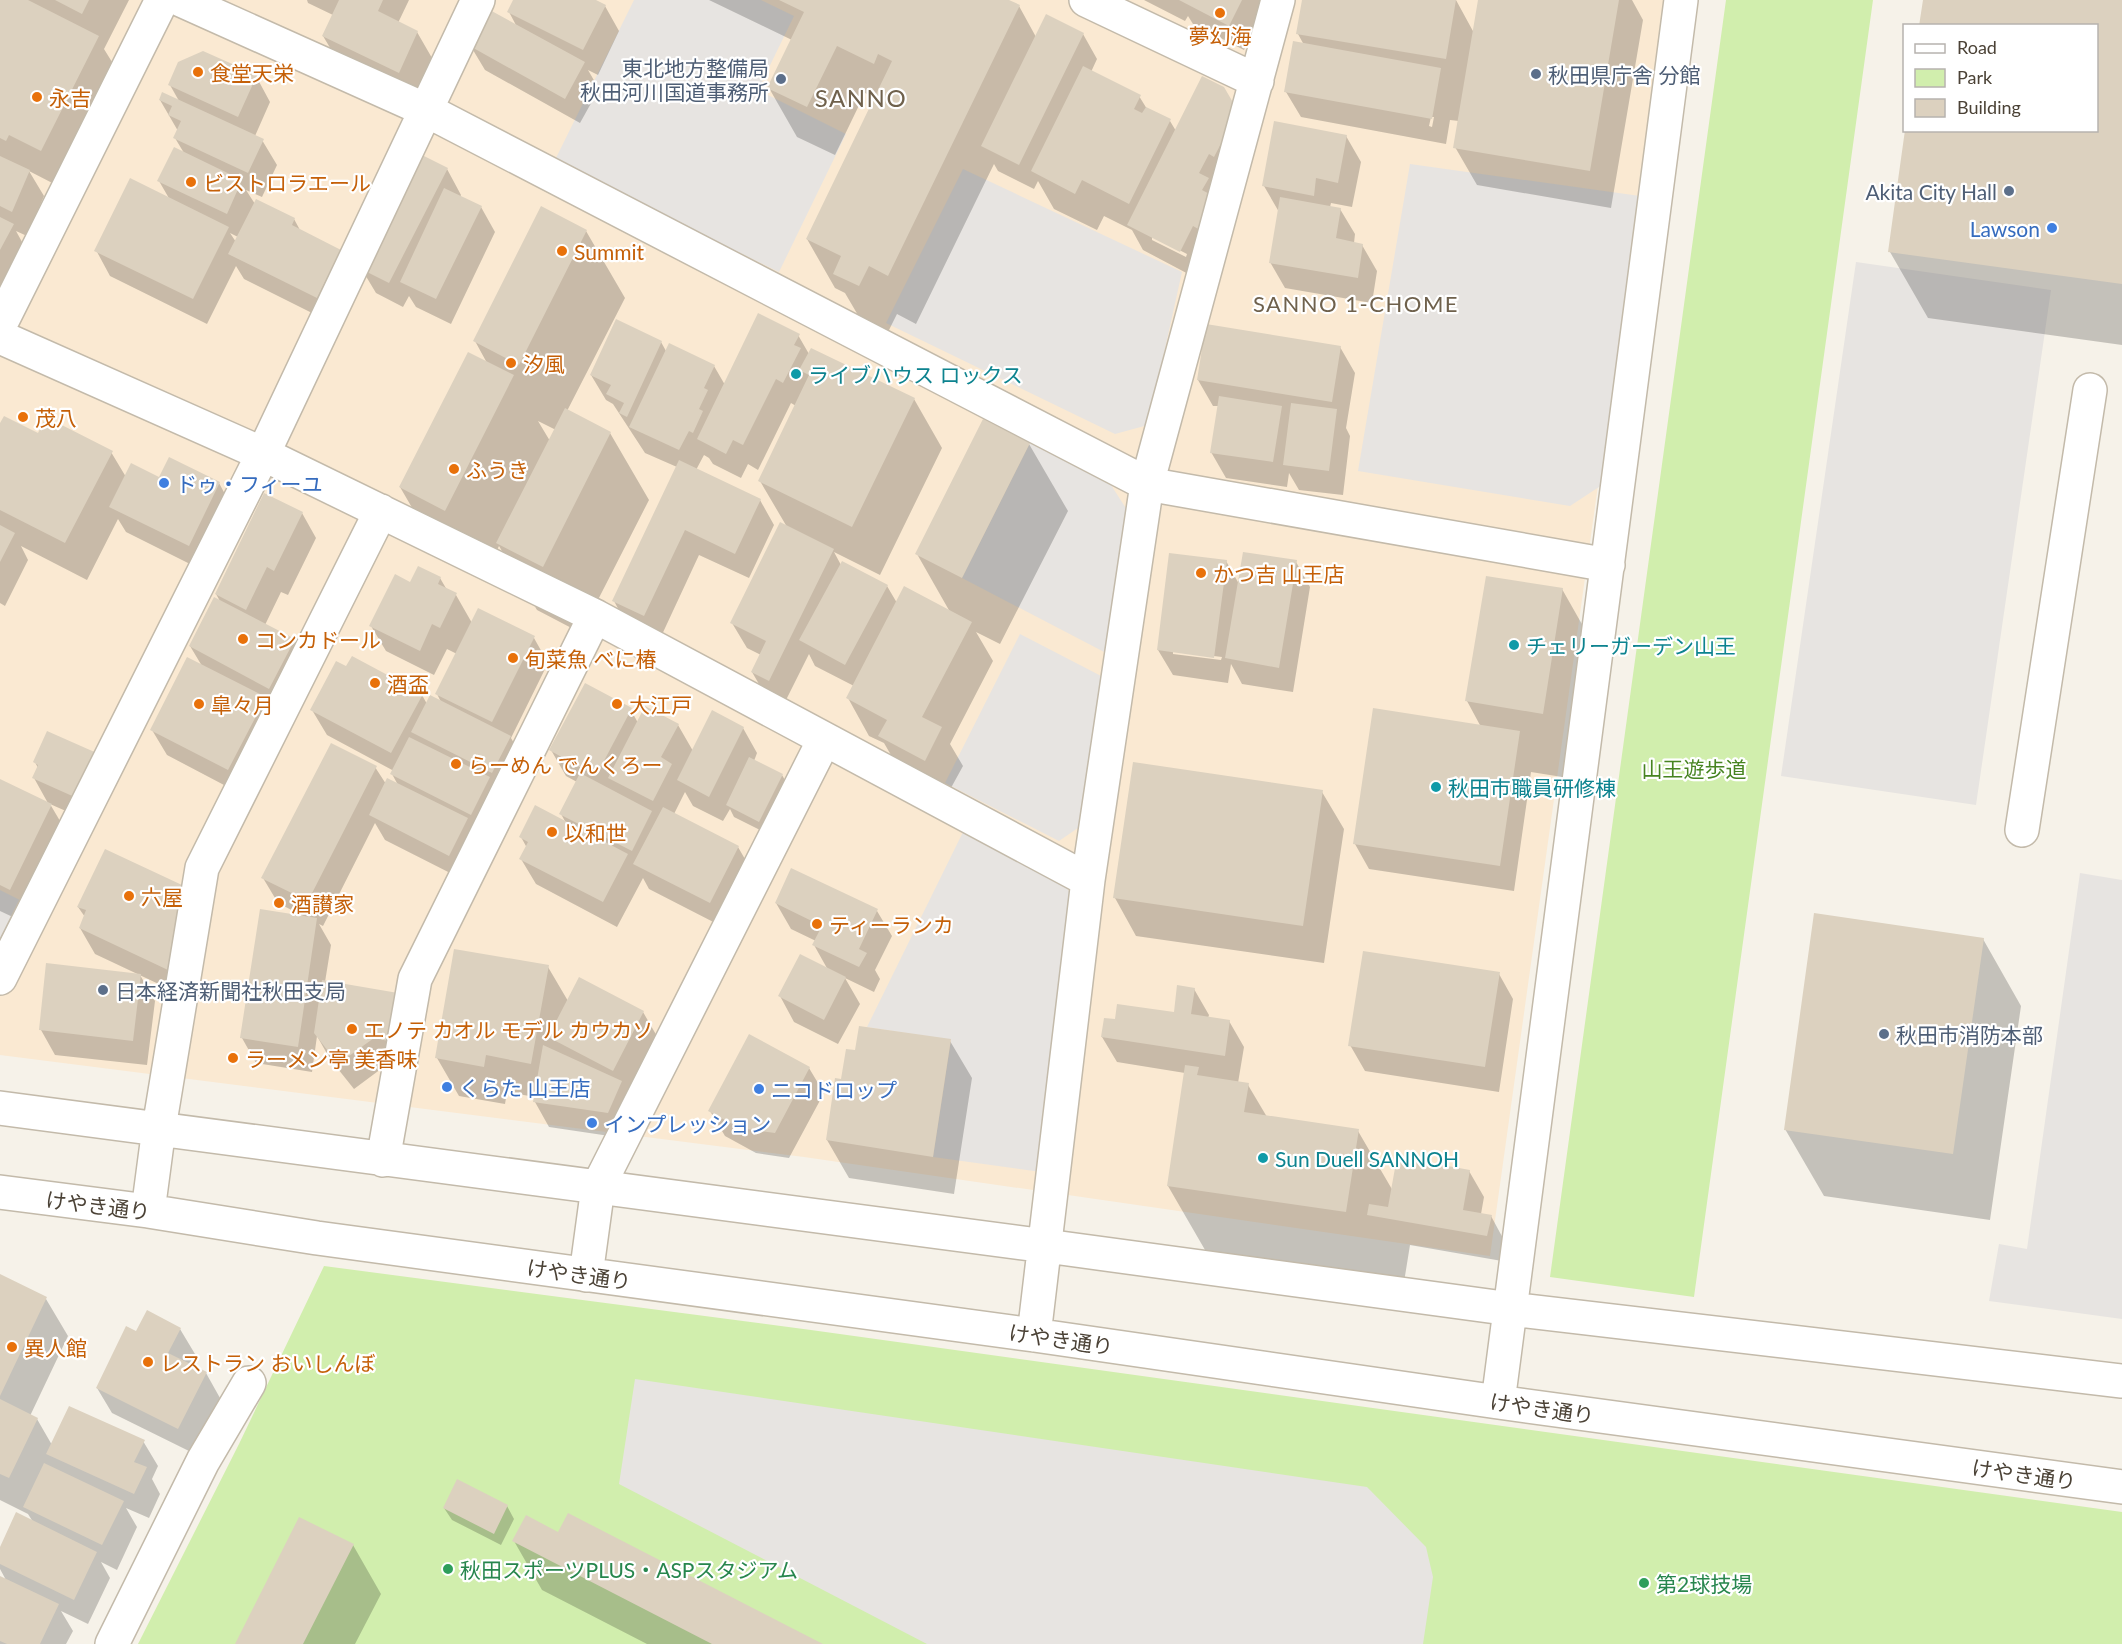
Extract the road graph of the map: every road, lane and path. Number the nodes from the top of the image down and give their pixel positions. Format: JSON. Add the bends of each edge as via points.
{"nodes":[{"id":1,"x":162,"y":0,"type":"edge"},
{"id":2,"x":181,"y":0,"type":"edge"},
{"id":3,"x":478,"y":0,"type":"edge"},
{"id":4,"x":1086,"y":0,"type":"edge"},
{"id":5,"x":1278,"y":0,"type":"edge"},
{"id":6,"x":1681,"y":0,"type":"edge"},
{"id":7,"x":1257,"y":81,"type":"junction"},
{"id":8,"x":426,"y":110,"type":"junction"},
{"id":9,"x":0,"y":325,"type":"edge"},
{"id":10,"x":0,"y":338,"type":"edge"},
{"id":11,"x":2090,"y":390,"type":"dead end"},
{"id":12,"x":263,"y":453,"type":"junction"},
{"id":13,"x":1147,"y":484,"type":"junction"},
{"id":14,"x":381,"y":511,"type":"junction"},
{"id":15,"x":1608,"y":565,"type":"junction"},
{"id":16,"x":595,"y":616,"type":"junction"},
{"id":17,"x":824,"y":740,"type":"junction"},
{"id":18,"x":2022,"y":830,"type":"dead end"},
{"id":19,"x":1088,"y":880,"type":"junction"},
{"id":20,"x":0,"y":978,"type":"edge"},
{"id":21,"x":0,"y":1108,"type":"edge"},
{"id":22,"x":159,"y":1128,"type":"junction"},
{"id":23,"x":383,"y":1160,"type":"junction"},
{"id":24,"x":598,"y":1187,"type":"junction"},
{"id":25,"x":0,"y":1192,"type":"edge"},
{"id":26,"x":148,"y":1211,"type":"junction"},
{"id":27,"x":1046,"y":1246,"type":"junction"},
{"id":28,"x":586,"y":1275,"type":"junction"},
{"id":29,"x":1511,"y":1310,"type":"junction"},
{"id":30,"x":1034,"y":1335,"type":"junction"},
{"id":31,"x":2122,"y":1381,"type":"edge"},
{"id":32,"x":249,"y":1383,"type":"dead end"},
{"id":33,"x":1498,"y":1402,"type":"junction"},
{"id":34,"x":2122,"y":1487,"type":"edge"},
{"id":35,"x":112,"y":1644,"type":"edge"}],
"edges":[{"from":1,"to":9,"type":"street"},
{"from":2,"to":8,"type":"street"},
{"from":3,"to":8,"type":"street"},
{"from":4,"to":7,"type":"street"},
{"from":5,"to":7,"type":"street"},
{"from":6,"to":15,"type":"street"},
{"from":7,"to":13,"type":"street"},
{"from":8,"to":12,"type":"street"},
{"from":8,"to":13,"type":"street"},
{"from":10,"to":12,"type":"street"},
{"from":11,"to":18,"type":"street"},
{"from":12,"to":14,"type":"street"},
{"from":12,"to":20,"type":"street"},
{"from":13,"to":15,"type":"street"},
{"from":13,"to":19,"type":"street"},
{"from":14,"to":16,"type":"street"},
{"from":14,"to":22,"type":"street","via":[[202,868]]},
{"from":15,"to":29,"type":"street"},
{"from":16,"to":17,"type":"street"},
{"from":16,"to":23,"type":"street","via":[[415,979]]},
{"from":17,"to":19,"type":"street"},
{"from":17,"to":24,"type":"street"},
{"from":19,"to":27,"type":"street"},
{"from":21,"to":22,"type":"street"},
{"from":22,"to":23,"type":"street"},
{"from":22,"to":26,"type":"street"},
{"from":23,"to":24,"type":"street"},
{"from":24,"to":27,"type":"street"},
{"from":24,"to":28,"type":"street"},
{"from":25,"to":26,"type":"street","name":"けやき通り"},
{"from":26,"to":28,"type":"street","name":"けやき通り"},
{"from":27,"to":29,"type":"street"},
{"from":27,"to":30,"type":"street"},
{"from":28,"to":30,"type":"street","name":"けやき通り"},
{"from":29,"to":31,"type":"street"},
{"from":29,"to":33,"type":"street"},
{"from":30,"to":33,"type":"street","name":"けやき通り"},
{"from":32,"to":35,"type":"street","via":[[203,1461]]},
{"from":33,"to":34,"type":"street","name":"けやき通り"}]}
